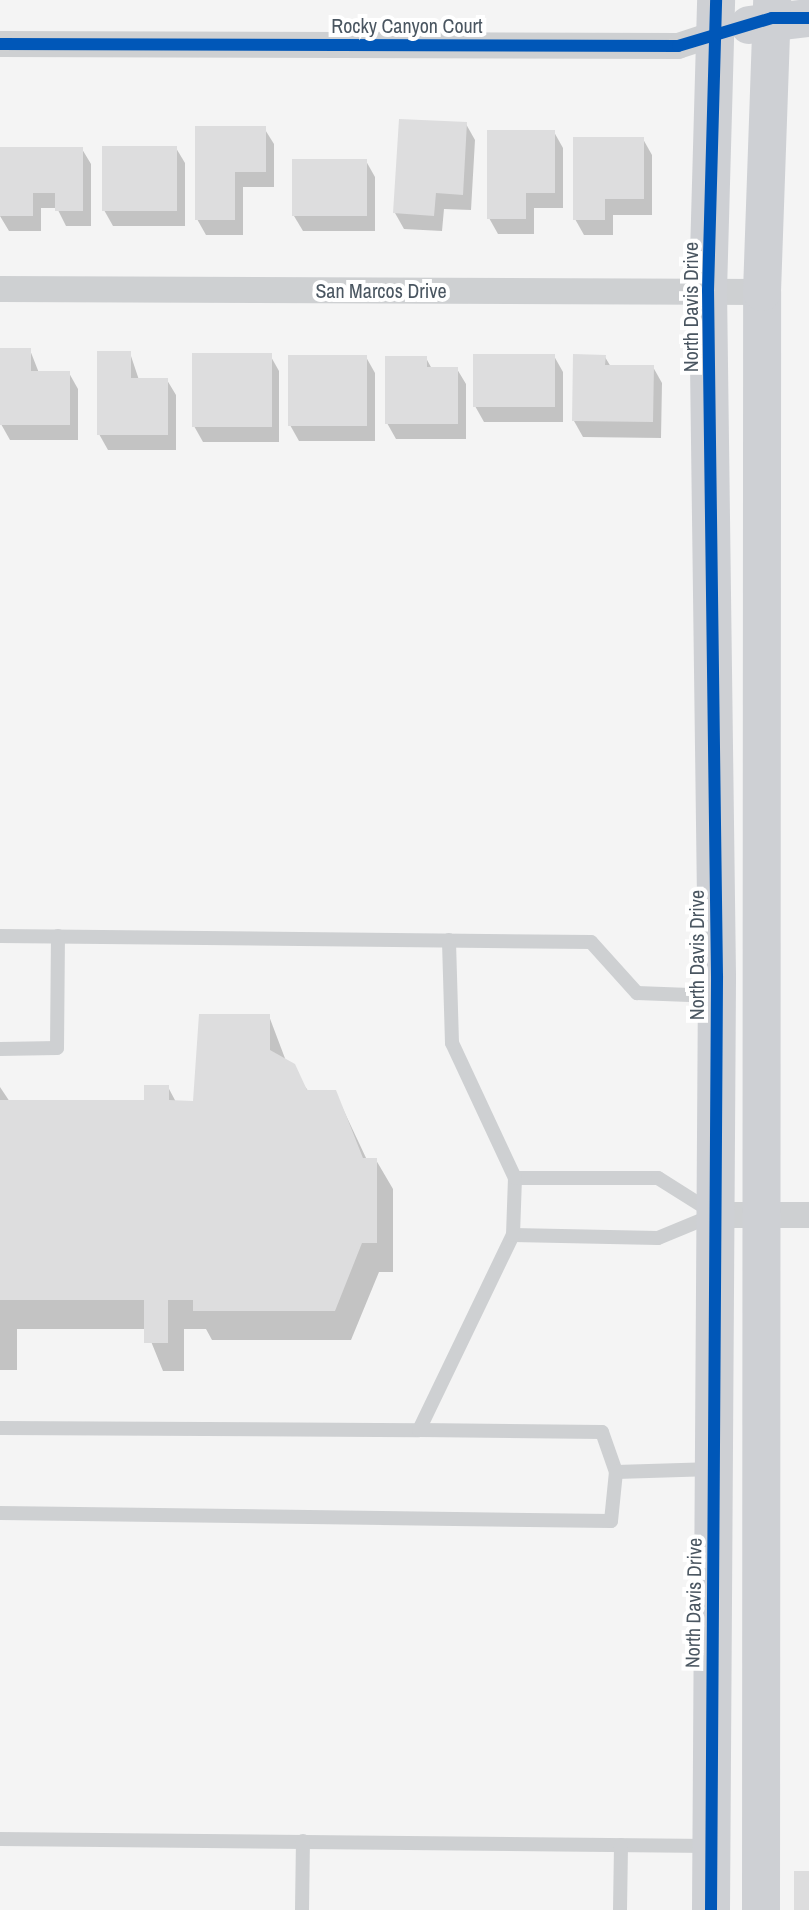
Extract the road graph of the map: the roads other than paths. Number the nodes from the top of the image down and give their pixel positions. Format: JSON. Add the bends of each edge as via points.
{"nodes":[{"id":1,"x":784,"y":12,"type":"edge"},
{"id":2,"x":716,"y":17,"type":"edge"},
{"id":3,"x":0,"y":44,"type":"edge"},
{"id":4,"x":0,"y":289,"type":"edge"},
{"id":5,"x":708,"y":291,"type":"junction"},
{"id":6,"x":762,"y":292,"type":"junction"},
{"id":7,"x":0,"y":936,"type":"edge"},
{"id":8,"x":58,"y":936,"type":"junction"},
{"id":9,"x":449,"y":940,"type":"junction"},
{"id":10,"x":717,"y":996,"type":"junction"},
{"id":11,"x":0,"y":1049,"type":"edge"},
{"id":12,"x":515,"y":1178,"type":"junction"},
{"id":13,"x":715,"y":1215,"type":"junction"},
{"id":14,"x":765,"y":1215,"type":"junction"},
{"id":15,"x":809,"y":1215,"type":"edge"},
{"id":16,"x":513,"y":1235,"type":"junction"},
{"id":17,"x":0,"y":1428,"type":"edge"},
{"id":18,"x":419,"y":1430,"type":"junction"},
{"id":19,"x":714,"y":1469,"type":"junction"},
{"id":20,"x":616,"y":1472,"type":"junction"},
{"id":21,"x":0,"y":1513,"type":"edge"},
{"id":22,"x":0,"y":1839,"type":"edge"},
{"id":23,"x":303,"y":1841,"type":"junction"},
{"id":24,"x":621,"y":1845,"type":"junction"},
{"id":25,"x":710,"y":1846,"type":"junction"},
{"id":26,"x":302,"y":1910,"type":"edge"},
{"id":27,"x":620,"y":1910,"type":"edge"},
{"id":28,"x":711,"y":1910,"type":"edge"},
{"id":29,"x":761,"y":1910,"type":"edge"}],
"edges":[{"from":1,"to":2,"type":"street","name":"Rocky Canyon Court"},
{"from":1,"to":6,"type":"street"},
{"from":2,"to":3,"type":"street","name":"Rocky Canyon Court","via":[[678,46]]},
{"from":2,"to":5,"type":"street","name":"North Davis Drive"},
{"from":4,"to":5,"type":"street","name":"San Marcos Drive"},
{"from":5,"to":6,"type":"street","name":"San Marcos Drive"},
{"from":5,"to":10,"type":"street","name":"North Davis Drive"},
{"from":6,"to":14,"type":"street"},
{"from":7,"to":8,"type":"lane"},
{"from":8,"to":9,"type":"lane"},
{"from":8,"to":11,"type":"lane","via":[[57,1048]]},
{"from":9,"to":10,"type":"lane","via":[[591,942],[637,993]]},
{"from":9,"to":12,"type":"lane","via":[[452,1043]]},
{"from":10,"to":13,"type":"street","name":"North Davis Drive"},
{"from":12,"to":13,"type":"lane","via":[[658,1178]]},
{"from":12,"to":16,"type":"lane"},
{"from":13,"to":14,"type":"street"},
{"from":13,"to":16,"type":"lane","via":[[658,1238]]},
{"from":13,"to":19,"type":"street","name":"North Davis Drive"},
{"from":14,"to":15,"type":"street"},
{"from":14,"to":29,"type":"street"},
{"from":16,"to":18,"type":"lane"},
{"from":17,"to":18,"type":"lane"},
{"from":18,"to":20,"type":"lane","via":[[602,1432]]},
{"from":19,"to":20,"type":"lane"},
{"from":19,"to":25,"type":"street","name":"North Davis Drive"},
{"from":20,"to":21,"type":"lane","via":[[611,1521]]},
{"from":22,"to":23,"type":"lane"},
{"from":23,"to":24,"type":"lane"},
{"from":23,"to":26,"type":"lane"},
{"from":24,"to":25,"type":"lane"},
{"from":24,"to":27,"type":"lane"},
{"from":25,"to":28,"type":"street","name":"North Davis Drive"}]}
